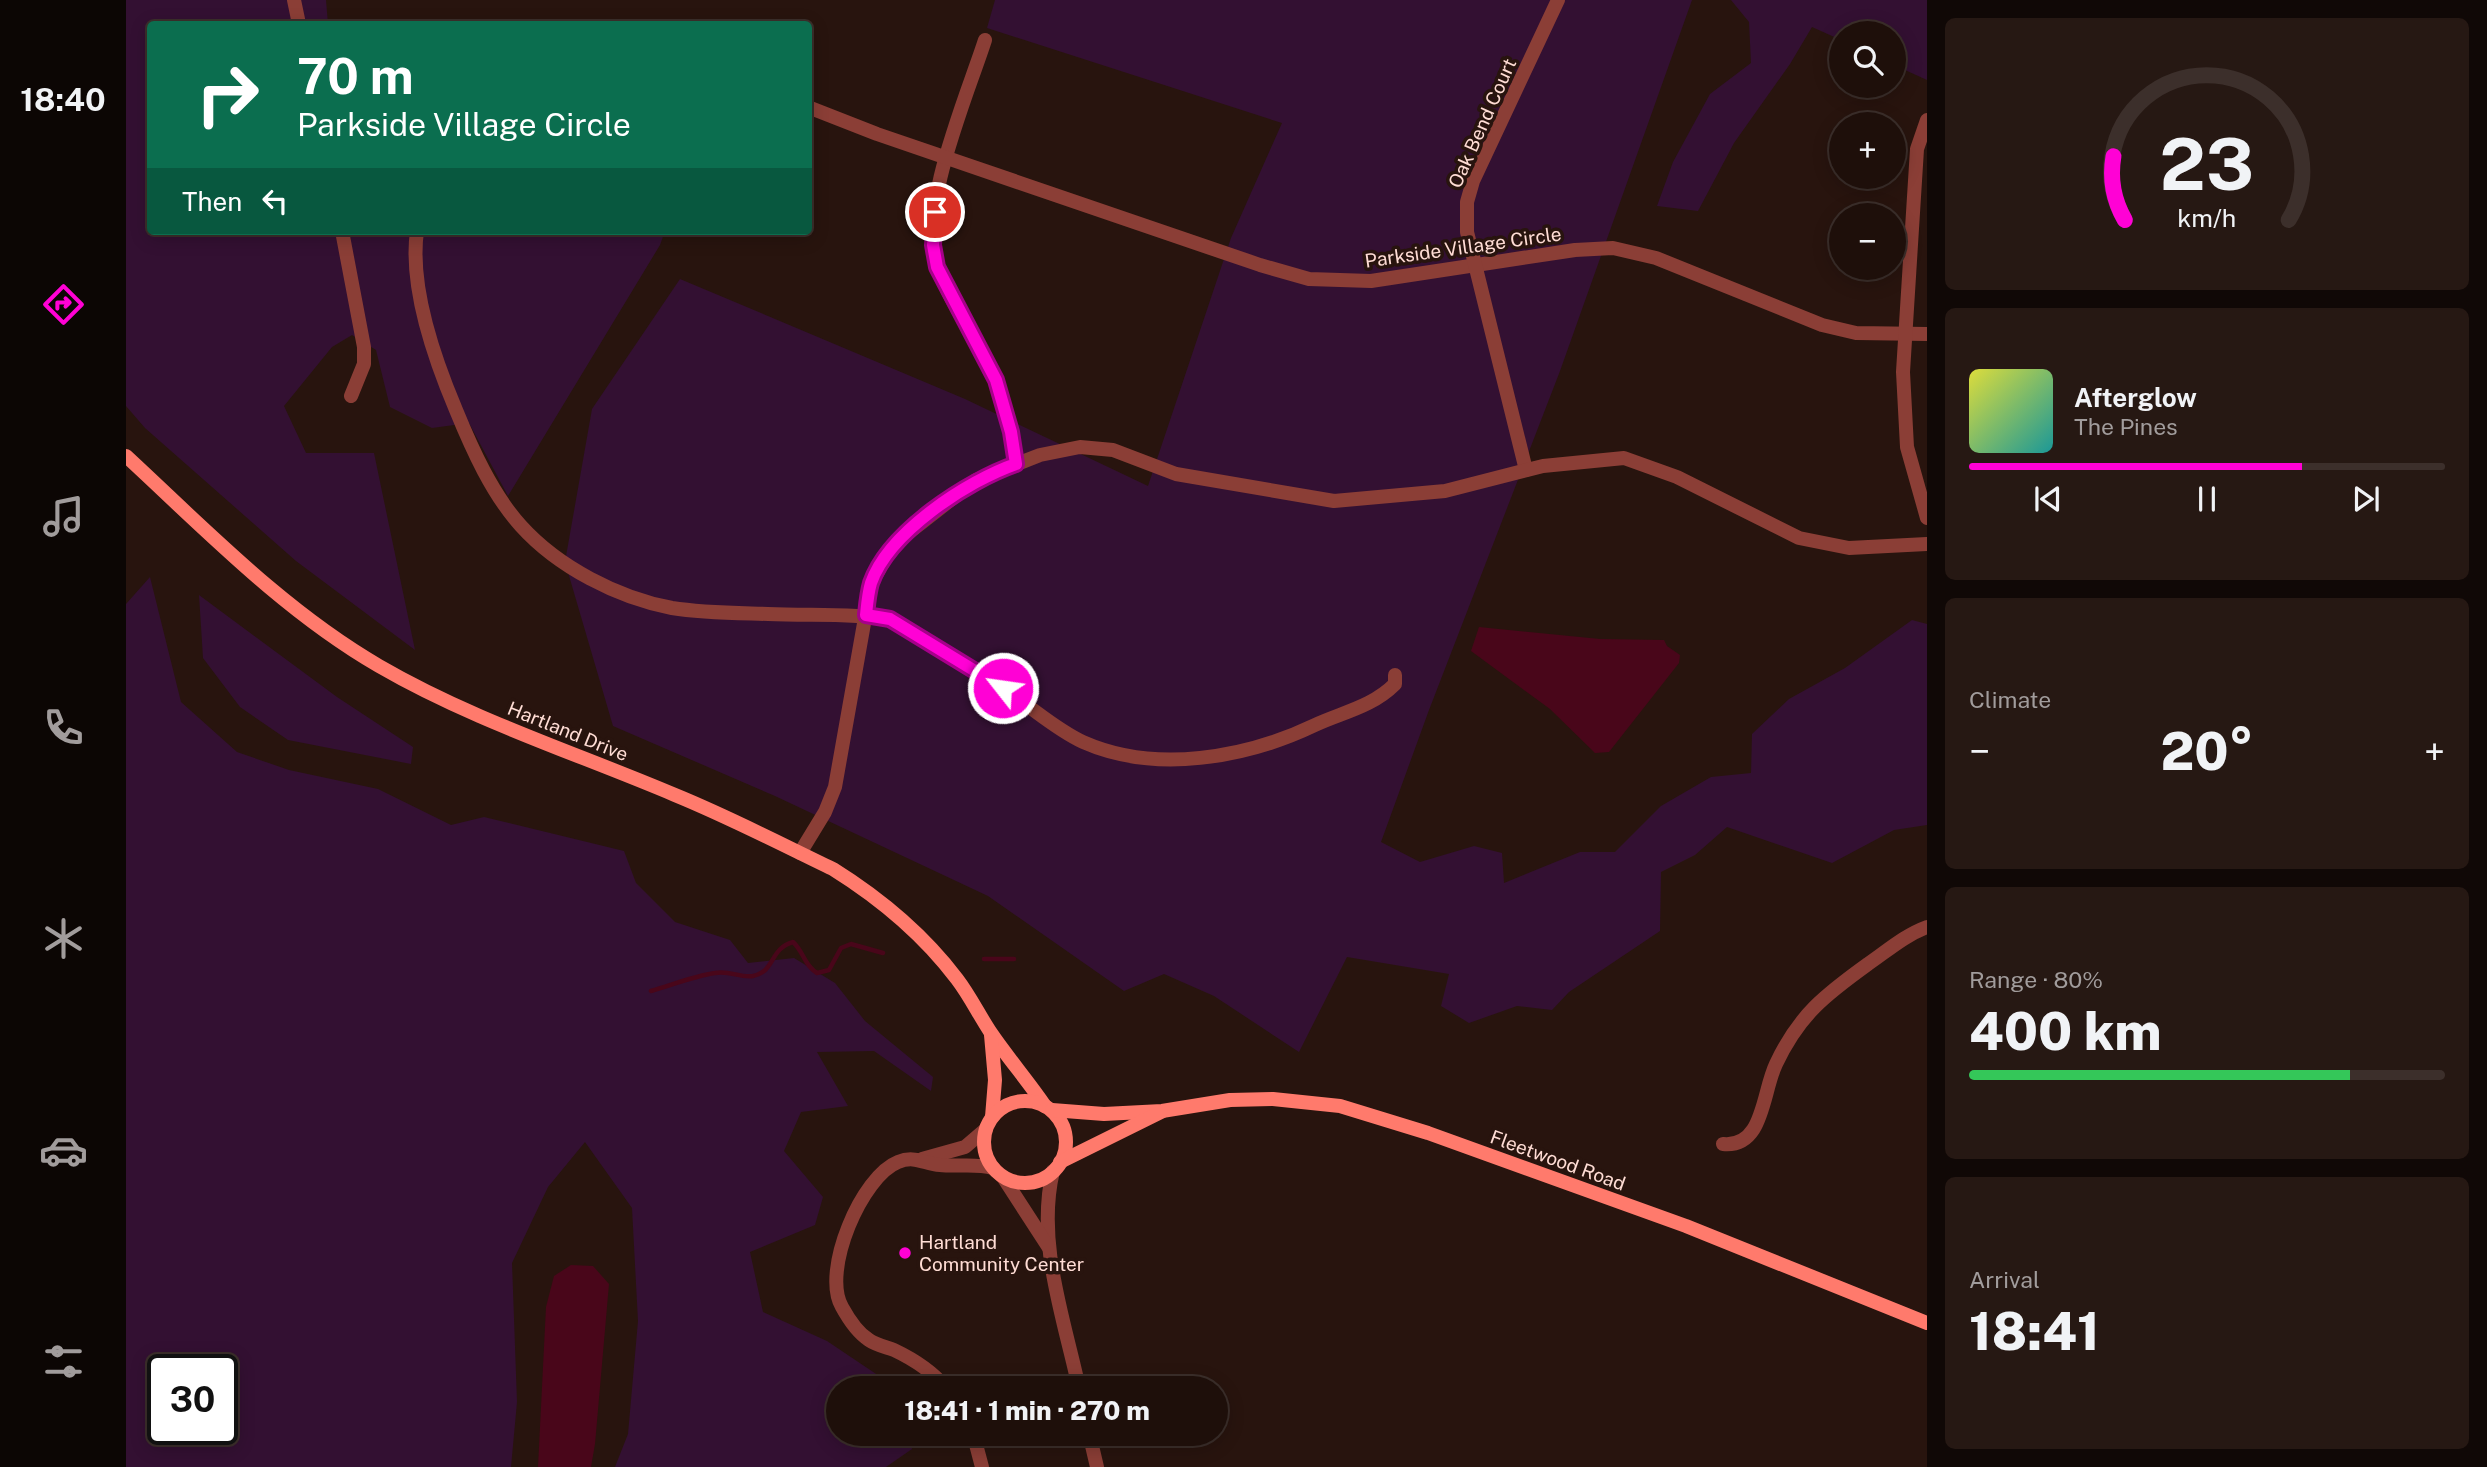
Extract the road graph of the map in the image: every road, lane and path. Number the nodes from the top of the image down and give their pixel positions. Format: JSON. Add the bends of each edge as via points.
{"nodes":[{"id":1,"x":295,"y":0,"type":"edge"},
{"id":2,"x":1558,"y":0,"type":"edge"},
{"id":3,"x":298,"y":21,"type":"edge"},
{"id":4,"x":985,"y":40,"type":"dead end"},
{"id":5,"x":812,"y":108,"type":"edge"},
{"id":6,"x":1927,"y":120,"type":"edge"},
{"id":7,"x":947,"y":158,"type":"junction"},
{"id":8,"x":343,"y":235,"type":"edge"},
{"id":9,"x":417,"y":235,"type":"edge"},
{"id":10,"x":1476,"y":267,"type":"junction"},
{"id":11,"x":1905,"y":334,"type":"junction"},
{"id":12,"x":1927,"y":334,"type":"edge"},
{"id":13,"x":351,"y":396,"type":"dead end"},
{"id":14,"x":126,"y":456,"type":"edge"},
{"id":15,"x":1016,"y":464,"type":"junction"},
{"id":16,"x":1525,"y":470,"type":"junction"},
{"id":17,"x":1927,"y":518,"type":"edge"},
{"id":18,"x":1927,"y":544,"type":"edge"},
{"id":19,"x":866,"y":615,"type":"junction"},
{"id":20,"x":1395,"y":675,"type":"dead end"},
{"id":21,"x":800,"y":853,"type":"junction"},
{"id":22,"x":1927,"y":927,"type":"edge"},
{"id":23,"x":991,"y":1033,"type":"junction"},
{"id":24,"x":1048,"y":1108,"type":"junction"},
{"id":25,"x":1162,"y":1111,"type":"junction"},
{"id":26,"x":989,"y":1123,"type":"junction"},
{"id":27,"x":1723,"y":1144,"type":"dead end"},
{"id":28,"x":922,"y":1159,"type":"junction"},
{"id":29,"x":1057,"y":1167,"type":"junction"},
{"id":30,"x":998,"y":1172,"type":"junction"},
{"id":31,"x":1049,"y":1248,"type":"junction"},
{"id":32,"x":1927,"y":1323,"type":"edge"},
{"id":33,"x":933,"y":1376,"type":"edge"},
{"id":34,"x":1076,"y":1376,"type":"edge"},
{"id":35,"x":976,"y":1446,"type":"edge"},
{"id":36,"x":1092,"y":1446,"type":"edge"},
{"id":37,"x":982,"y":1467,"type":"edge"},
{"id":38,"x":1097,"y":1467,"type":"edge"}],
"edges":[{"from":1,"to":3,"type":"street"},
{"from":2,"to":10,"type":"street","name":"Oak Bend Court","via":[[1469,193],[1467,232]]},
{"from":4,"to":7,"type":"street"},
{"from":5,"to":7,"type":"street","name":"Parkside Village Circle"},
{"from":6,"to":11,"type":"street","via":[[1917,149]]},
{"from":7,"to":10,"type":"street","name":"Parkside Village Circle","via":[[1309,279],[1391,280]]},
{"from":7,"to":15,"type":"street","via":[[937,191],[934,257],[996,380]]},
{"from":8,"to":13,"type":"street","via":[[364,347],[364,364]]},
{"from":9,"to":19,"type":"street","via":[[418,293],[449,393],[482,467],[520,525],[547,549],[612,589],[673,608]]},
{"from":10,"to":11,"type":"street","name":"Parkside Village Circle","via":[[1614,247],[1657,258],[1822,325],[1856,333]]},
{"from":10,"to":16,"type":"street","name":"Oak Bend Court"},
{"from":11,"to":12,"type":"street","name":"Parkside Village Circle"},
{"from":11,"to":17,"type":"street","via":[[1907,447]]},
{"from":14,"to":21,"type":"main road","name":"Hartland Drive","via":[[263,582],[323,631],[379,666],[489,719],[677,795]]},
{"from":15,"to":16,"type":"street","via":[[1080,447],[1113,450],[1176,474],[1335,500],[1445,491]]},
{"from":15,"to":19,"type":"street","via":[[976,480],[893,545],[871,584]]},
{"from":16,"to":18,"type":"street","via":[[1624,458],[1668,473],[1812,542],[1849,548]]},
{"from":19,"to":20,"type":"street","via":[[890,619],[1082,742],[1144,759],[1201,757],[1285,737],[1385,694],[1395,684]]},
{"from":19,"to":21,"type":"street","via":[[835,787]]},
{"from":21,"to":23,"type":"main road","name":"Hartland Drive","via":[[856,883],[909,926],[957,979]]},
{"from":22,"to":27,"type":"street","via":[[1884,952],[1813,1006],[1775,1065],[1752,1132],[1734,1145]]},
{"from":23,"to":24,"type":"main road","name":"Hartland Drive"},
{"from":23,"to":26,"type":"main road","name":"Hartland Drive","via":[[995,1080]]},
{"from":24,"to":25,"type":"main road","name":"Fleetwood Road","via":[[1104,1114]]},
{"from":24,"to":26,"type":"main road","via":[[1027,1100],[1014,1102]]},
{"from":24,"to":29,"type":"main road","name":"Hartland Drive","via":[[1065,1133]]},
{"from":25,"to":29,"type":"main road","name":"Fleetwood Road"},
{"from":25,"to":32,"type":"main road","name":"Fleetwood Road","via":[[1273,1099],[1340,1106],[1686,1226]]},
{"from":26,"to":28,"type":"street","via":[[965,1147]]},
{"from":26,"to":30,"type":"main road","name":"Hartland Drive","via":[[984,1143]]},
{"from":28,"to":30,"type":"street"},
{"from":28,"to":33,"type":"street","via":[[894,1163],[877,1180],[839,1245],[836,1287],[840,1304],[869,1340],[922,1365]]},
{"from":29,"to":30,"type":"main road","via":[[1029,1182]]},
{"from":29,"to":31,"type":"street","name":"Hartland Drive","via":[[1047,1199]]},
{"from":30,"to":31,"type":"street","name":"Hartland Drive"},
{"from":31,"to":34,"type":"street","name":"Hartland Drive"},
{"from":35,"to":37,"type":"street"},
{"from":36,"to":38,"type":"street"}]}
